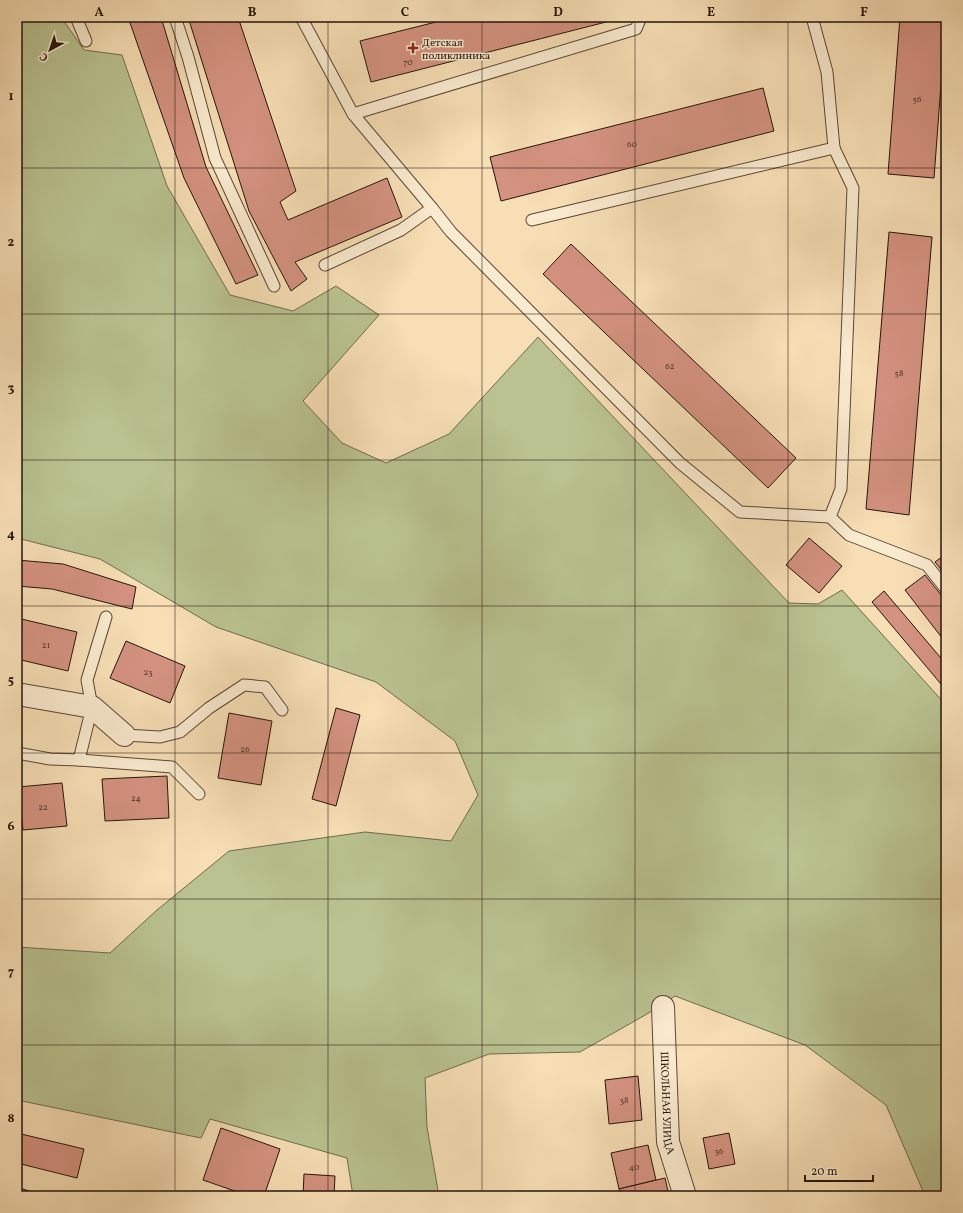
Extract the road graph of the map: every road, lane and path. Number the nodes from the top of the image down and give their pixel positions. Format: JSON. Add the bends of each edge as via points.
{"nodes":[{"id":1,"x":76,"y":17,"type":"edge"},
{"id":2,"x":175,"y":17,"type":"edge"},
{"id":3,"x":300,"y":17,"type":"edge"},
{"id":4,"x":641,"y":17,"type":"edge"},
{"id":5,"x":812,"y":17,"type":"edge"},
{"id":6,"x":86,"y":41,"type":"dead end"},
{"id":7,"x":353,"y":114,"type":"junction"},
{"id":8,"x":834,"y":148,"type":"junction"},
{"id":9,"x":432,"y":208,"type":"junction"},
{"id":10,"x":532,"y":220,"type":"dead end"},
{"id":11,"x":326,"y":265,"type":"dead end"},
{"id":12,"x":274,"y":286,"type":"dead end"},
{"id":13,"x":830,"y":517,"type":"junction"},
{"id":14,"x":946,"y":590,"type":"edge"},
{"id":15,"x":106,"y":617,"type":"dead end"},
{"id":16,"x":17,"y":694,"type":"edge"},
{"id":17,"x":92,"y":707,"type":"junction"},
{"id":18,"x":282,"y":710,"type":"dead end"},
{"id":19,"x":124,"y":735,"type":"joint"},
{"id":20,"x":17,"y":753,"type":"edge"},
{"id":21,"x":79,"y":760,"type":"junction"},
{"id":22,"x":199,"y":794,"type":"dead end"},
{"id":23,"x":663,"y":1007,"type":"dead end"},
{"id":24,"x":685,"y":1196,"type":"edge"}],
"edges":[{"from":1,"to":6,"type":"lane"},
{"from":2,"to":12,"type":"lane","via":[[215,158]]},
{"from":3,"to":7,"type":"lane"},
{"from":4,"to":7,"type":"lane","via":[[636,29]]},
{"from":5,"to":8,"type":"lane","via":[[827,72]]},
{"from":7,"to":9,"type":"lane"},
{"from":8,"to":10,"type":"lane"},
{"from":8,"to":13,"type":"lane","via":[[853,188],[841,489]]},
{"from":9,"to":11,"type":"lane","via":[[401,230]]},
{"from":9,"to":13,"type":"lane","via":[[451,232],[680,463],[740,512]]},
{"from":13,"to":14,"type":"lane","via":[[849,536],[927,565]]},
{"from":15,"to":17,"type":"lane","via":[[87,680]]},
{"from":16,"to":17,"type":"street"},
{"from":17,"to":19,"type":"street"},
{"from":17,"to":21,"type":"lane"},
{"from":18,"to":19,"type":"lane","via":[[266,687],[244,685],[209,708],[180,732],[160,737]]},
{"from":20,"to":21,"type":"lane","via":[[50,759]]},
{"from":21,"to":22,"type":"lane","via":[[172,767]]},
{"from":23,"to":24,"type":"street","name":"ШКОЛЬНАЯ УЛИЦА","via":[[668,1142]]}]}
